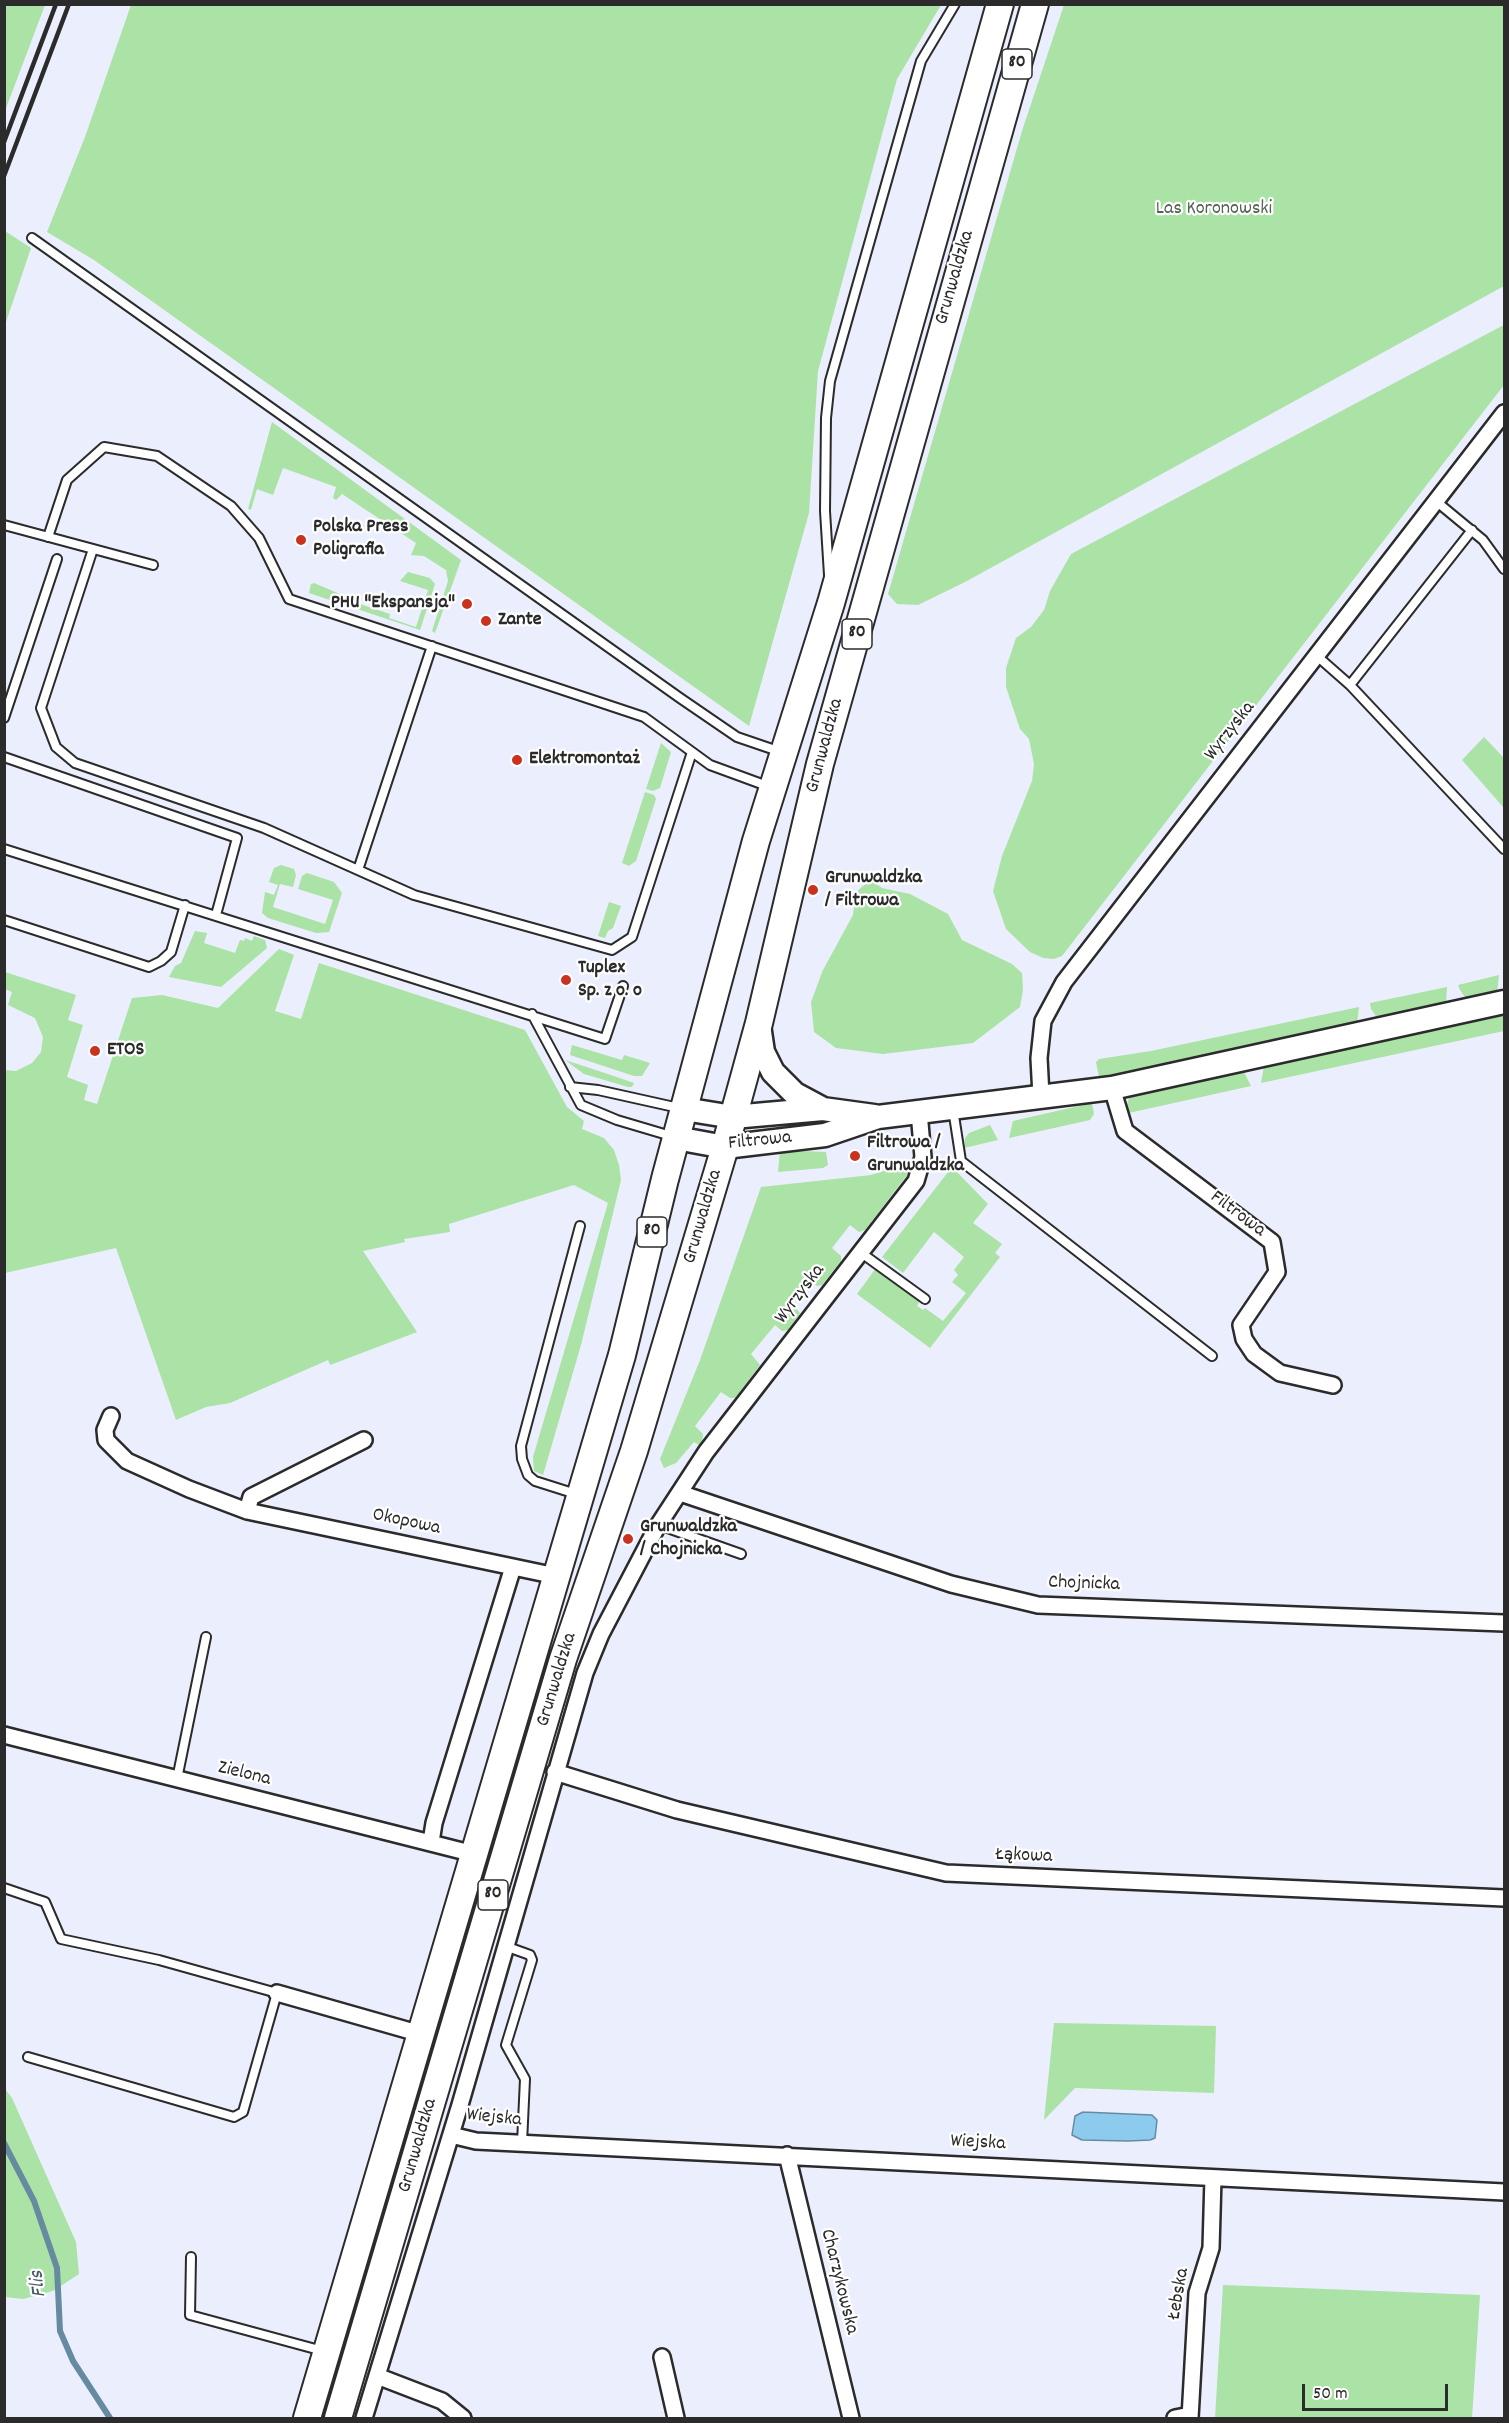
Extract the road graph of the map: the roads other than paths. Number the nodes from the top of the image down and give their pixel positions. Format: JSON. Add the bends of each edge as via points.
{"nodes":[{"id":1,"x":955,"y":4,"type":"edge"},
{"id":2,"x":1000,"y":4,"type":"edge"},
{"id":3,"x":1035,"y":4,"type":"edge"},
{"id":4,"x":32,"y":238,"type":"dead end"},
{"id":5,"x":1504,"y":413,"type":"edge"},
{"id":6,"x":1437,"y":502,"type":"junction"},
{"id":7,"x":4,"y":525,"type":"edge"},
{"id":8,"x":1472,"y":530,"type":"junction"},
{"id":9,"x":48,"y":537,"type":"junction"},
{"id":10,"x":93,"y":549,"type":"junction"},
{"id":11,"x":57,"y":559,"type":"dead end"},
{"id":12,"x":153,"y":565,"type":"dead end"},
{"id":13,"x":1504,"y":570,"type":"edge"},
{"id":14,"x":831,"y":603,"type":"junction"},
{"id":15,"x":432,"y":646,"type":"junction"},
{"id":16,"x":1317,"y":656,"type":"junction"},
{"id":17,"x":1350,"y":685,"type":"junction"},
{"id":18,"x":4,"y":718,"type":"edge"},
{"id":19,"x":692,"y":752,"type":"junction"},
{"id":20,"x":783,"y":753,"type":"junction"},
{"id":21,"x":4,"y":757,"type":"edge"},
{"id":22,"x":772,"y":787,"type":"junction"},
{"id":23,"x":4,"y":849,"type":"edge"},
{"id":24,"x":1504,"y":849,"type":"edge"},
{"id":25,"x":358,"y":870,"type":"junction"},
{"id":26,"x":185,"y":905,"type":"junction"},
{"id":27,"x":216,"y":915,"type":"junction"},
{"id":28,"x":4,"y":920,"type":"edge"},
{"id":29,"x":623,"y":986,"type":"dead end"},
{"id":30,"x":1504,"y":1002,"type":"edge"},
{"id":31,"x":532,"y":1014,"type":"junction"},
{"id":32,"x":759,"y":1023,"type":"junction"},
{"id":33,"x":570,"y":1087,"type":"junction"},
{"id":34,"x":1112,"y":1088,"type":"junction"},
{"id":35,"x":1041,"y":1096,"type":"junction"},
{"id":36,"x":952,"y":1108,"type":"junction"},
{"id":37,"x":684,"y":1109,"type":"junction"},
{"id":38,"x":823,"y":1109,"type":"junction"},
{"id":39,"x":919,"y":1112,"type":"junction"},
{"id":40,"x":733,"y":1117,"type":"junction"},
{"id":41,"x":878,"y":1117,"type":"junction"},
{"id":42,"x":676,"y":1138,"type":"junction"},
{"id":43,"x":725,"y":1147,"type":"junction"},
{"id":44,"x":580,"y":1226,"type":"dead end"},
{"id":45,"x":860,"y":1252,"type":"junction"},
{"id":46,"x":925,"y":1299,"type":"dead end"},
{"id":47,"x":1212,"y":1356,"type":"dead end"},
{"id":48,"x":1333,"y":1385,"type":"dead end"},
{"id":49,"x":111,"y":1416,"type":"dead end"},
{"id":50,"x":364,"y":1440,"type":"dead end"},
{"id":51,"x":680,"y":1492,"type":"junction"},
{"id":52,"x":580,"y":1496,"type":"junction"},
{"id":53,"x":247,"y":1511,"type":"junction"},
{"id":54,"x":659,"y":1525,"type":"junction"},
{"id":55,"x":741,"y":1554,"type":"dead end"},
{"id":56,"x":513,"y":1567,"type":"junction"},
{"id":57,"x":556,"y":1576,"type":"junction"},
{"id":58,"x":1504,"y":1623,"type":"edge"},
{"id":59,"x":206,"y":1637,"type":"dead end"},
{"id":60,"x":4,"y":1735,"type":"edge"},
{"id":61,"x":555,"y":1772,"type":"junction"},
{"id":62,"x":177,"y":1779,"type":"junction"},
{"id":63,"x":431,"y":1842,"type":"junction"},
{"id":64,"x":474,"y":1854,"type":"junction"},
{"id":65,"x":4,"y":1888,"type":"edge"},
{"id":66,"x":1504,"y":1898,"type":"edge"},
{"id":67,"x":505,"y":1947,"type":"junction"},
{"id":68,"x":277,"y":1993,"type":"junction"},
{"id":69,"x":421,"y":2034,"type":"junction"},
{"id":70,"x":28,"y":2057,"type":"dead end"},
{"id":71,"x":450,"y":2135,"type":"junction"},
{"id":72,"x":522,"y":2143,"type":"junction"},
{"id":73,"x":787,"y":2155,"type":"junction"},
{"id":74,"x":1213,"y":2178,"type":"junction"},
{"id":75,"x":1504,"y":2192,"type":"edge"},
{"id":76,"x":190,"y":2257,"type":"dead end"},
{"id":77,"x":327,"y":2352,"type":"junction"},
{"id":78,"x":662,"y":2357,"type":"dead end"},
{"id":79,"x":377,"y":2376,"type":"junction"},
{"id":80,"x":1190,"y":2417,"type":"edge"},
{"id":81,"x":307,"y":2418,"type":"edge"},
{"id":82,"x":338,"y":2418,"type":"edge"},
{"id":83,"x":364,"y":2418,"type":"edge"},
{"id":84,"x":463,"y":2418,"type":"edge"},
{"id":85,"x":676,"y":2418,"type":"edge"},
{"id":86,"x":851,"y":2418,"type":"edge"},
{"id":87,"x":1175,"y":2418,"type":"edge"}],
"edges":[{"from":1,"to":14,"type":"lane","via":[[921,62],[830,381],[825,511]]},
{"from":2,"to":14,"type":"main road","name":"Grunwaldzka","number":"80"},
{"from":3,"to":32,"type":"main road","name":"Grunwaldzka","number":"80","via":[[820,764]]},
{"from":4,"to":20,"type":"lane","via":[[680,698],[737,737]]},
{"from":5,"to":6,"type":"street","name":"Wyrzyska"},
{"from":6,"to":8,"type":"lane"},
{"from":6,"to":16,"type":"street","name":"Wyrzyska"},
{"from":7,"to":9,"type":"lane"},
{"from":8,"to":13,"type":"lane","via":[[1495,553]]},
{"from":8,"to":17,"type":"lane"},
{"from":9,"to":10,"type":"lane"},
{"from":9,"to":15,"type":"lane","via":[[67,480],[104,447],[157,456],[231,506],[259,538],[290,599]]},
{"from":10,"to":12,"type":"lane"},
{"from":10,"to":25,"type":"lane","via":[[41,708],[56,747],[75,763],[264,828]]},
{"from":11,"to":18,"type":"lane"},
{"from":14,"to":20,"type":"main road","name":"Grunwaldzka","number":"80"},
{"from":15,"to":19,"type":"lane","via":[[644,717]]},
{"from":15,"to":25,"type":"lane"},
{"from":16,"to":17,"type":"lane"},
{"from":16,"to":35,"type":"street","name":"Wyrzyska","via":[[1064,982],[1045,1016],[1041,1032]]},
{"from":17,"to":24,"type":"lane"},
{"from":19,"to":22,"type":"lane","via":[[716,768]]},
{"from":19,"to":25,"type":"lane","via":[[632,937],[612,950],[414,895]]},
{"from":20,"to":22,"type":"main road","name":"Grunwaldzka","number":"80"},
{"from":21,"to":27,"type":"lane","via":[[237,838]]},
{"from":22,"to":37,"type":"main road","name":"Grunwaldzka","number":"80"},
{"from":23,"to":26,"type":"lane"},
{"from":26,"to":27,"type":"lane"},
{"from":26,"to":28,"type":"lane","via":[[171,952],[149,967]]},
{"from":27,"to":31,"type":"lane"},
{"from":29,"to":31,"type":"lane","via":[[605,1039]]},
{"from":30,"to":34,"type":"street","name":"Filtrowa"},
{"from":31,"to":33,"type":"lane"},
{"from":32,"to":38,"type":"street","via":[[764,1052],[773,1072],[795,1094]]},
{"from":32,"to":40,"type":"main road","name":"Grunwaldzka","number":"80"},
{"from":33,"to":37,"type":"lane"},
{"from":33,"to":42,"type":"lane","via":[[581,1105],[589,1109]]},
{"from":34,"to":35,"type":"street","name":"Filtrowa"},
{"from":34,"to":48,"type":"street","name":"Filtrowa","via":[[1125,1131],[1272,1242],[1277,1272],[1241,1325],[1244,1340],[1254,1354],[1280,1373]]},
{"from":35,"to":36,"type":"street","name":"Filtrowa"},
{"from":36,"to":39,"type":"street","name":"Filtrowa"},
{"from":36,"to":47,"type":"lane","via":[[961,1161]]},
{"from":37,"to":40,"type":"street","name":"Filtrowa"},
{"from":37,"to":42,"type":"main road","name":"Grunwaldzka","number":"80"},
{"from":38,"to":40,"type":"street","name":"Filtrowa"},
{"from":38,"to":41,"type":"street","name":"Filtrowa"},
{"from":39,"to":41,"type":"street","name":"Filtrowa"},
{"from":39,"to":45,"type":"street","name":"Wyrzyska","via":[[923,1157],[919,1175]]},
{"from":40,"to":43,"type":"main road","name":"Grunwaldzka","number":"80"},
{"from":41,"to":43,"type":"street","name":"Filtrowa","via":[[825,1135]]},
{"from":42,"to":43,"type":"street","name":"Filtrowa"},
{"from":42,"to":52,"type":"main road","name":"Grunwaldzka","number":"80","via":[[622,1355]]},
{"from":43,"to":82,"type":"main road","name":"Grunwaldzka","number":"80","via":[[634,1451],[563,1659]]},
{"from":44,"to":52,"type":"lane","via":[[521,1446],[525,1469],[535,1481]]},
{"from":45,"to":46,"type":"lane"},
{"from":45,"to":51,"type":"street","name":"Wyrzyska","via":[[706,1452]]},
{"from":49,"to":53,"type":"street","name":"Okopowa","via":[[105,1430],[106,1440],[127,1461]]},
{"from":50,"to":53,"type":"street","via":[[251,1497]]},
{"from":51,"to":54,"type":"street","name":"Wyrzyska"},
{"from":51,"to":58,"type":"street","name":"Chojnicka","via":[[951,1584],[1038,1605]]},
{"from":52,"to":57,"type":"main road","name":"Grunwaldzka","number":"80"},
{"from":53,"to":56,"type":"street","name":"Okopowa"},
{"from":54,"to":55,"type":"lane"},
{"from":54,"to":61,"type":"street","name":"Wyrzyska","via":[[601,1634]]},
{"from":56,"to":57,"type":"street","name":"Okopowa"},
{"from":56,"to":63,"type":"street"},
{"from":57,"to":64,"type":"main road","name":"Grunwaldzka","number":"80"},
{"from":59,"to":62,"type":"lane"},
{"from":60,"to":62,"type":"street","name":"Zielona"},
{"from":61,"to":66,"type":"street","name":"Łąkowa","via":[[677,1810],[946,1873]]},
{"from":61,"to":67,"type":"street","name":"Wyrzyska"},
{"from":62,"to":63,"type":"street","name":"Zielona"},
{"from":63,"to":64,"type":"street","name":"Zielona"},
{"from":64,"to":69,"type":"main road","name":"Grunwaldzka","number":"80"},
{"from":65,"to":68,"type":"lane","via":[[45,1902],[61,1940],[159,1960]]},
{"from":67,"to":71,"type":"street","name":"Wyrzyska"},
{"from":67,"to":72,"type":"lane","via":[[530,1955],[532,1960],[506,2045],[525,2079]]},
{"from":68,"to":69,"type":"street"},
{"from":68,"to":70,"type":"lane","via":[[243,2112],[234,2117]]},
{"from":69,"to":77,"type":"main road","name":"Grunwaldzka","number":"80"},
{"from":71,"to":72,"type":"street","name":"Wiejska","via":[[476,2141]]},
{"from":71,"to":79,"type":"street","name":"Wyrzyska"},
{"from":72,"to":73,"type":"street","name":"Wiejska"},
{"from":73,"to":74,"type":"street","name":"Wiejska"},
{"from":73,"to":86,"type":"street","name":"Charzykowska"},
{"from":74,"to":75,"type":"street","name":"Wiejska"},
{"from":74,"to":80,"type":"street","name":"Łebska","via":[[1211,2248],[1197,2293]]},
{"from":76,"to":77,"type":"lane","via":[[189,2315]]},
{"from":77,"to":81,"type":"main road","name":"Grunwaldzka","number":"80"},
{"from":78,"to":85,"type":"street"},
{"from":79,"to":83,"type":"street","name":"Wyrzyska"},
{"from":79,"to":84,"type":"street","via":[[442,2401]]},
{"from":80,"to":87,"type":"street"}]}
